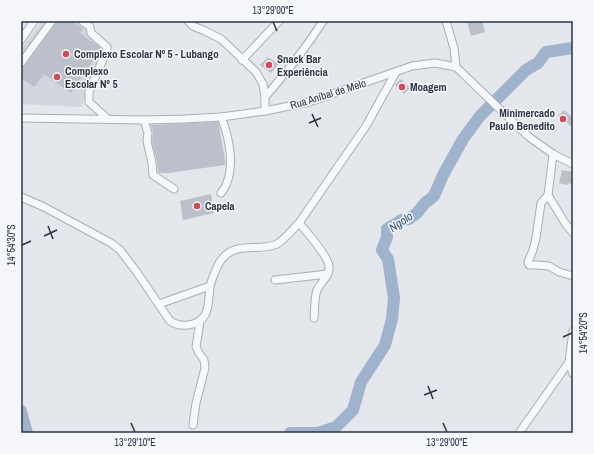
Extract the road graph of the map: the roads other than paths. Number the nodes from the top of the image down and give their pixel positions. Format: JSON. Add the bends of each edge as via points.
{"nodes":[{"id":1,"x":34,"y":21,"type":"edge"},
{"id":2,"x":52,"y":21,"type":"edge"},
{"id":3,"x":82,"y":21,"type":"edge"},
{"id":4,"x":188,"y":21,"type":"edge"},
{"id":5,"x":278,"y":21,"type":"edge"},
{"id":6,"x":323,"y":21,"type":"edge"},
{"id":7,"x":446,"y":21,"type":"edge"},
{"id":8,"x":27,"y":32,"type":"junction"},
{"id":9,"x":21,"y":40,"type":"edge"},
{"id":10,"x":38,"y":40,"type":"junction"},
{"id":11,"x":242,"y":60,"type":"junction"},
{"id":12,"x":21,"y":63,"type":"edge"},
{"id":13,"x":456,"y":67,"type":"junction"},
{"id":14,"x":396,"y":72,"type":"junction"},
{"id":15,"x":265,"y":97,"type":"junction"},
{"id":16,"x":265,"y":111,"type":"junction"},
{"id":17,"x":221,"y":117,"type":"junction"},
{"id":18,"x":21,"y":118,"type":"edge"},
{"id":19,"x":108,"y":119,"type":"junction"},
{"id":20,"x":144,"y":120,"type":"junction"},
{"id":21,"x":553,"y":154,"type":"junction"},
{"id":22,"x":573,"y":164,"type":"edge"},
{"id":23,"x":174,"y":189,"type":"dead end"},
{"id":24,"x":221,"y":193,"type":"dead end"},
{"id":25,"x":548,"y":195,"type":"junction"},
{"id":26,"x":21,"y":197,"type":"edge"},
{"id":27,"x":299,"y":223,"type":"junction"},
{"id":28,"x":573,"y":233,"type":"edge"},
{"id":29,"x":328,"y":274,"type":"junction"},
{"id":30,"x":573,"y":276,"type":"edge"},
{"id":31,"x":275,"y":280,"type":"dead end"},
{"id":32,"x":210,"y":286,"type":"junction"},
{"id":33,"x":159,"y":304,"type":"junction"},
{"id":34,"x":314,"y":318,"type":"dead end"},
{"id":35,"x":200,"y":320,"type":"junction"},
{"id":36,"x":573,"y":331,"type":"edge"},
{"id":37,"x":569,"y":362,"type":"junction"},
{"id":38,"x":573,"y":374,"type":"edge"},
{"id":39,"x":193,"y":425,"type":"dead end"},
{"id":40,"x":519,"y":433,"type":"edge"}],
"edges":[{"from":1,"to":8,"type":"street"},
{"from":2,"to":10,"type":"street"},
{"from":3,"to":19,"type":"street","via":[[90,27],[91,33],[107,50],[89,92],[89,102]]},
{"from":4,"to":11,"type":"street","via":[[220,39]]},
{"from":5,"to":11,"type":"street"},
{"from":6,"to":15,"type":"street","via":[[287,72]]},
{"from":7,"to":13,"type":"street","via":[[454,48]]},
{"from":8,"to":9,"type":"street"},
{"from":8,"to":10,"type":"street"},
{"from":10,"to":12,"type":"street"},
{"from":11,"to":15,"type":"street","via":[[256,72],[263,84]]},
{"from":13,"to":14,"type":"street","name":"Rua Aníbal de Melo","via":[[436,63],[412,66]]},
{"from":13,"to":21,"type":"street","via":[[529,137]]},
{"from":14,"to":16,"type":"street","name":"Rua Aníbal de Melo","via":[[309,102]]},
{"from":14,"to":27,"type":"street","via":[[366,126]]},
{"from":15,"to":16,"type":"street"},
{"from":16,"to":17,"type":"street","name":"Rua Aníbal de Melo"},
{"from":17,"to":20,"type":"street","name":"Rua Aníbal de Melo"},
{"from":17,"to":24,"type":"street","via":[[230,151],[227,184]]},
{"from":18,"to":19,"type":"street","name":"Rua Aníbal de Melo"},
{"from":19,"to":20,"type":"street","name":"Rua Aníbal de Melo"},
{"from":20,"to":23,"type":"street","via":[[153,175]]},
{"from":21,"to":22,"type":"street"},
{"from":21,"to":25,"type":"street"},
{"from":25,"to":28,"type":"street"},
{"from":25,"to":30,"type":"street","via":[[541,203],[536,238],[528,262],[529,265],[549,266]]},
{"from":26,"to":33,"type":"street","via":[[111,243],[120,250]]},
{"from":27,"to":29,"type":"street","via":[[325,256],[329,265]]},
{"from":27,"to":32,"type":"street","via":[[277,244],[229,252],[222,259]]},
{"from":29,"to":31,"type":"street"},
{"from":29,"to":34,"type":"street","via":[[317,291]]},
{"from":32,"to":33,"type":"street"},
{"from":32,"to":35,"type":"street","via":[[206,314]]},
{"from":33,"to":35,"type":"street","via":[[170,321],[175,324],[184,326]]},
{"from":35,"to":39,"type":"street","via":[[196,347],[204,360],[205,368]]},
{"from":36,"to":37,"type":"street"},
{"from":37,"to":38,"type":"street"},
{"from":37,"to":40,"type":"street"}]}
